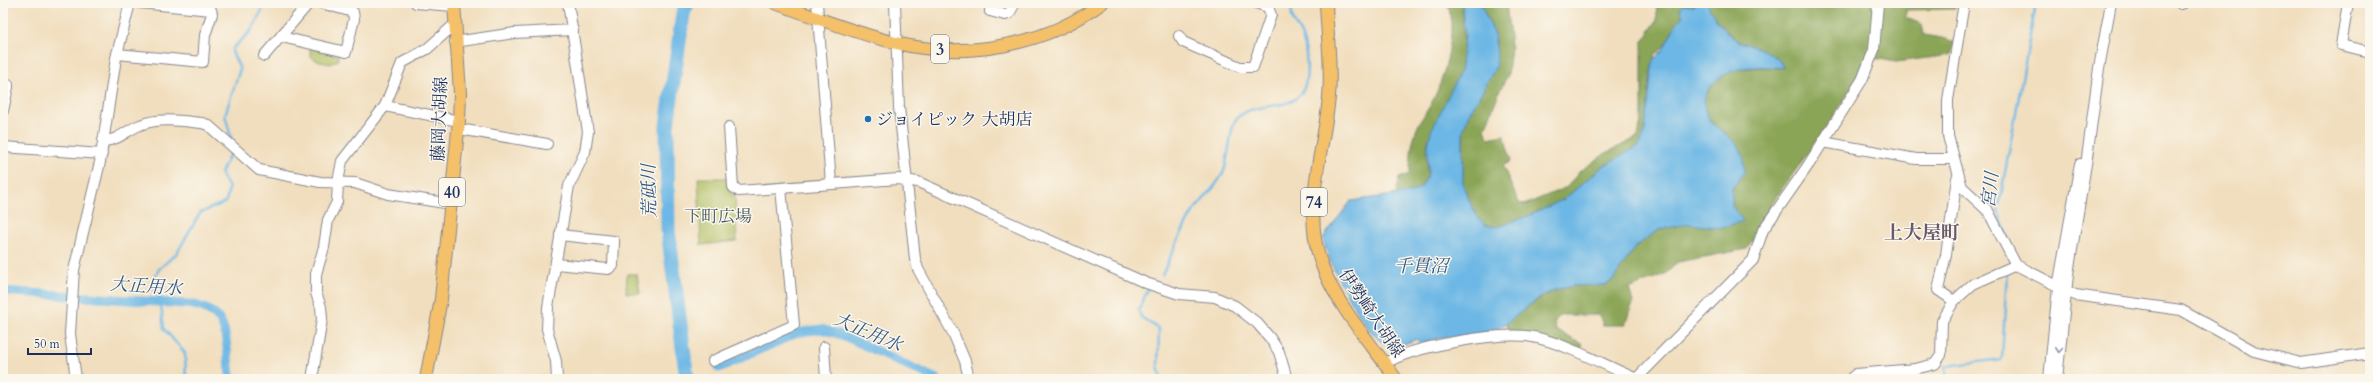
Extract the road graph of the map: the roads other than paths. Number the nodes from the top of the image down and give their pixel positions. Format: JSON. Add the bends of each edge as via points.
{"nodes":[{"id":1,"x":130,"y":3,"type":"edge"},
{"id":2,"x":140,"y":3,"type":"edge"},
{"id":3,"x":309,"y":3,"type":"edge"},
{"id":4,"x":321,"y":3,"type":"edge"},
{"id":5,"x":416,"y":3,"type":"edge"},
{"id":6,"x":568,"y":3,"type":"edge"},
{"id":7,"x":775,"y":3,"type":"edge"},
{"id":8,"x":817,"y":3,"type":"edge"},
{"id":9,"x":895,"y":3,"type":"edge"},
{"id":10,"x":991,"y":3,"type":"edge"},
{"id":11,"x":1015,"y":3,"type":"edge"},
{"id":12,"x":1102,"y":3,"type":"edge"},
{"id":13,"x":1256,"y":3,"type":"edge"},
{"id":14,"x":1326,"y":3,"type":"edge"},
{"id":15,"x":1878,"y":3,"type":"edge"},
{"id":16,"x":1964,"y":3,"type":"edge"},
{"id":17,"x":2111,"y":3,"type":"edge"},
{"id":18,"x":2348,"y":3,"type":"edge"},
{"id":19,"x":454,"y":5,"type":"edge"},
{"id":20,"x":818,"y":18,"type":"junction"},
{"id":21,"x":454,"y":25,"type":"junction"},
{"id":22,"x":572,"y":30,"type":"junction"},
{"id":23,"x":282,"y":35,"type":"junction"},
{"id":24,"x":1179,"y":36,"type":"dead end"},
{"id":25,"x":455,"y":42,"type":"junction"},
{"id":26,"x":896,"y":43,"type":"junction"},
{"id":27,"x":2370,"y":52,"type":"edge"},
{"id":28,"x":117,"y":54,"type":"junction"},
{"id":29,"x":264,"y":56,"type":"dead end"},
{"id":30,"x":3,"y":83,"type":"edge"},
{"id":31,"x":385,"y":106,"type":"junction"},
{"id":32,"x":3,"y":111,"type":"edge"},
{"id":33,"x":459,"y":125,"type":"junction"},
{"id":34,"x":729,"y":127,"type":"dead end"},
{"id":35,"x":103,"y":141,"type":"junction"},
{"id":36,"x":1823,"y":142,"type":"junction"},
{"id":37,"x":547,"y":144,"type":"dead end"},
{"id":38,"x":3,"y":147,"type":"edge"},
{"id":39,"x":102,"y":154,"type":"junction"},
{"id":40,"x":1954,"y":159,"type":"junction"},
{"id":41,"x":1958,"y":172,"type":"junction"},
{"id":42,"x":906,"y":179,"type":"junction"},
{"id":43,"x":338,"y":182,"type":"junction"},
{"id":44,"x":831,"y":183,"type":"junction"},
{"id":45,"x":781,"y":188,"type":"junction"},
{"id":46,"x":451,"y":204,"type":"junction"},
{"id":47,"x":560,"y":235,"type":"junction"},
{"id":48,"x":556,"y":264,"type":"junction"},
{"id":49,"x":2016,"y":265,"type":"junction"},
{"id":50,"x":2062,"y":289,"type":"junction"},
{"id":51,"x":1954,"y":301,"type":"junction"},
{"id":52,"x":824,"y":347,"type":"dead end"},
{"id":53,"x":2370,"y":353,"type":"edge"},
{"id":54,"x":713,"y":361,"type":"dead end"},
{"id":55,"x":1384,"y":364,"type":"junction"},
{"id":56,"x":76,"y":379,"type":"edge"},
{"id":57,"x":312,"y":379,"type":"edge"},
{"id":58,"x":426,"y":379,"type":"edge"},
{"id":59,"x":557,"y":379,"type":"edge"},
{"id":60,"x":826,"y":379,"type":"edge"},
{"id":61,"x":969,"y":379,"type":"edge"},
{"id":62,"x":1287,"y":379,"type":"edge"},
{"id":63,"x":1396,"y":379,"type":"edge"},
{"id":64,"x":1637,"y":379,"type":"edge"},
{"id":65,"x":1850,"y":379,"type":"edge"},
{"id":66,"x":2049,"y":379,"type":"edge"},
{"id":67,"x":2057,"y":379,"type":"edge"}],
"edges":[{"from":1,"to":28,"type":"street"},
{"from":2,"to":28,"type":"street","via":[[211,10],[205,35],[203,62]]},
{"from":3,"to":23,"type":"street"},
{"from":4,"to":23,"type":"street","via":[[353,12],[354,19],[346,52]]},
{"from":5,"to":19,"type":"street"},
{"from":6,"to":22,"type":"street"},
{"from":7,"to":20,"type":"main road","number":"3"},
{"from":8,"to":20,"type":"street"},
{"from":9,"to":26,"type":"street"},
{"from":10,"to":11,"type":"street","via":[[990,11],[1005,15],[1009,14]]},
{"from":12,"to":26,"type":"main road","number":"3","via":[[1059,28],[1003,45],[979,49],[943,49]]},
{"from":13,"to":24,"type":"street","via":[[1268,7],[1271,15],[1253,67],[1240,67],[1183,42]]},
{"from":14,"to":55,"type":"main road","name":"伊勢崎大胡線","number":"74","via":[[1330,88],[1313,206],[1316,243],[1323,268],[1337,297]]},
{"from":15,"to":36,"type":"street","via":[[1874,50],[1862,80]]},
{"from":16,"to":40,"type":"street","via":[[1948,100],[1948,136]]},
{"from":17,"to":50,"type":"street","via":[[2091,118],[2087,158]]},
{"from":18,"to":27,"type":"street","via":[[2341,44]]},
{"from":19,"to":21,"type":"main road","name":"藤岡大胡線","number":"40"},
{"from":20,"to":26,"type":"main road","number":"3"},
{"from":20,"to":44,"type":"street"},
{"from":21,"to":25,"type":"main road","name":"藤岡大胡線","number":"40"},
{"from":21,"to":31,"type":"street","via":[[427,49],[402,63]]},
{"from":22,"to":25,"type":"street","via":[[515,33]]},
{"from":22,"to":47,"type":"street","via":[[588,138],[585,152],[569,186]]},
{"from":23,"to":29,"type":"street"},
{"from":25,"to":33,"type":"main road","name":"藤岡大胡線","number":"40","via":[[460,93]]},
{"from":26,"to":42,"type":"street"},
{"from":28,"to":35,"type":"street"},
{"from":30,"to":32,"type":"street","via":[[8,85],[8,88]]},
{"from":31,"to":33,"type":"street"},
{"from":31,"to":43,"type":"street","via":[[342,161]]},
{"from":33,"to":37,"type":"street"},
{"from":33,"to":46,"type":"main road","name":"藤岡大胡線","number":"40"},
{"from":34,"to":45,"type":"street","via":[[733,187],[739,191]]},
{"from":35,"to":39,"type":"street"},
{"from":35,"to":43,"type":"street","via":[[114,140],[149,122],[202,123],[208,125],[259,170],[320,182]]},
{"from":36,"to":40,"type":"street","via":[[1916,159]]},
{"from":36,"to":64,"type":"street","via":[[1762,230],[1753,260],[1712,299]]},
{"from":38,"to":39,"type":"street"},
{"from":39,"to":56,"type":"street","via":[[78,250],[72,287],[70,334]]},
{"from":40,"to":41,"type":"street"},
{"from":41,"to":49,"type":"street","via":[[1962,187],[1988,211]]},
{"from":41,"to":51,"type":"street","via":[[1946,255],[1938,290]]},
{"from":42,"to":44,"type":"street"},
{"from":42,"to":61,"type":"street","via":[[918,269],[954,336],[965,361]]},
{"from":42,"to":62,"type":"street","via":[[977,207],[1146,283],[1179,294],[1221,299],[1248,316],[1270,338],[1279,352]]},
{"from":43,"to":46,"type":"street","via":[[355,183],[388,194]]},
{"from":43,"to":57,"type":"street","via":[[337,202],[328,220],[315,281],[322,319]]},
{"from":44,"to":45,"type":"street"},
{"from":45,"to":54,"type":"street","via":[[794,325]]},
{"from":46,"to":58,"type":"main road","name":"藤岡大胡線","number":"40","via":[[441,299]]},
{"from":47,"to":48,"type":"street"},
{"from":47,"to":48,"type":"street","via":[[614,241],[613,266],[608,269]]},
{"from":48,"to":59,"type":"street","via":[[547,320],[548,334],[556,361]]},
{"from":49,"to":50,"type":"street"},
{"from":49,"to":51,"type":"street","via":[[1973,284]]},
{"from":50,"to":53,"type":"street","via":[[2075,295],[2181,310],[2254,351],[2301,363]]},
{"from":50,"to":66,"type":"street"},
{"from":50,"to":67,"type":"street","one_way":true},
{"from":51,"to":65,"type":"street","via":[[1942,321],[1941,355],[1936,364],[1915,369],[1856,374]]},
{"from":52,"to":60,"type":"street"},
{"from":55,"to":63,"type":"main road","name":"伊勢崎大胡線","number":"74"},
{"from":55,"to":64,"type":"street","via":[[1444,343],[1524,336],[1546,340]]}]}
